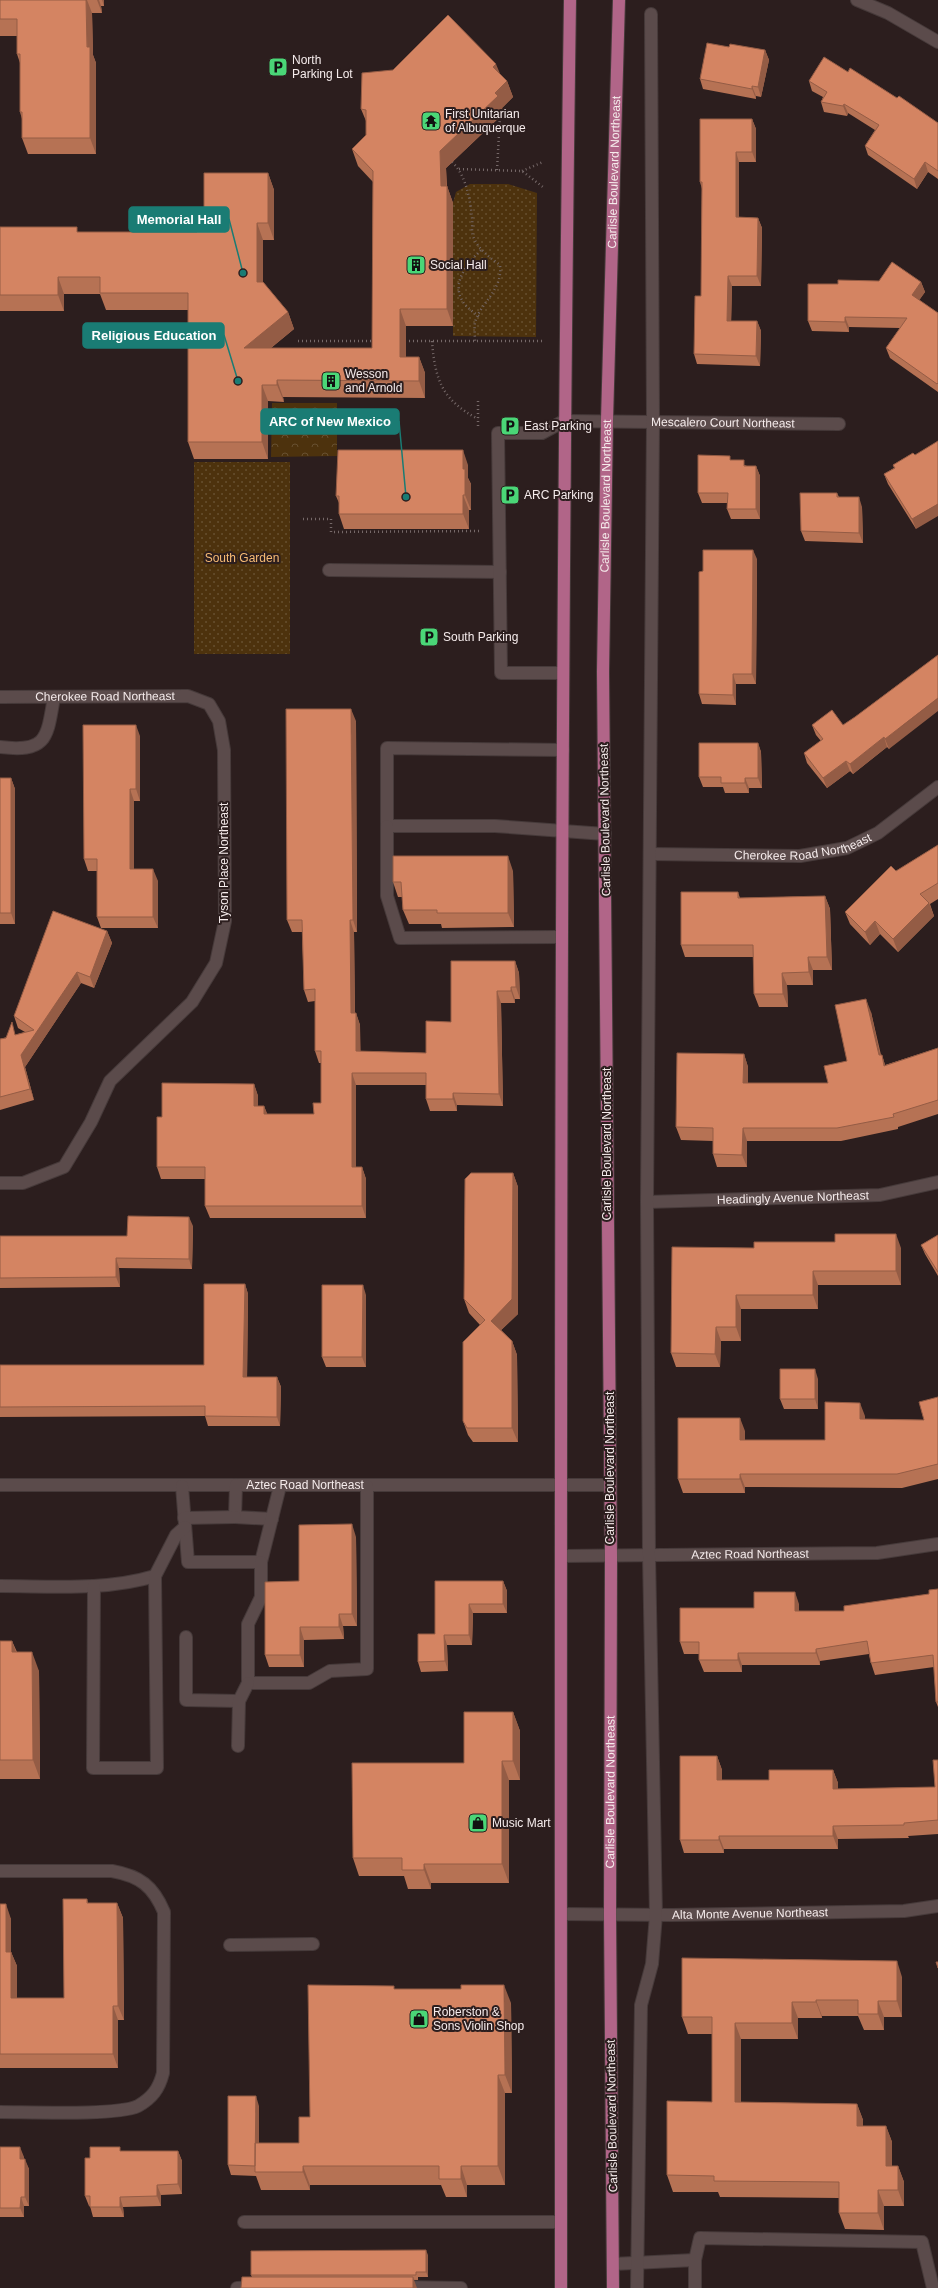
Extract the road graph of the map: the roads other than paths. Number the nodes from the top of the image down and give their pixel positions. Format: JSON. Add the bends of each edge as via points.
{"nodes":[{"id":1,"x":570,"y":0,"type":"edge"},
{"id":2,"x":619,"y":0,"type":"edge"},
{"id":3,"x":857,"y":0,"type":"edge"},
{"id":4,"x":888,"y":0,"type":"edge"},
{"id":5,"x":888,"y":13,"type":"junction"},
{"id":6,"x":651,"y":14,"type":"dead end"},
{"id":7,"x":938,"y":42,"type":"edge"},
{"id":8,"x":607,"y":420,"type":"junction"},
{"id":9,"x":564,"y":421,"type":"junction"},
{"id":10,"x":653,"y":421,"type":"junction"},
{"id":11,"x":840,"y":424,"type":"dead end"},
{"id":12,"x":329,"y":570,"type":"dead end"},
{"id":13,"x":500,"y":572,"type":"junction"},
{"id":14,"x":563,"y":673,"type":"junction"},
{"id":15,"x":0,"y":697,"type":"edge"},
{"id":16,"x":54,"y":697,"type":"junction"},
{"id":17,"x":209,"y":704,"type":"joint"},
{"id":18,"x":0,"y":747,"type":"edge"},
{"id":19,"x":563,"y":750,"type":"junction"},
{"id":20,"x":938,"y":787,"type":"edge"},
{"id":21,"x":387,"y":826,"type":"junction"},
{"id":22,"x":562,"y":830,"type":"junction"},
{"id":23,"x":605,"y":834,"type":"junction"},
{"id":24,"x":651,"y":854,"type":"junction"},
{"id":25,"x":562,"y":937,"type":"junction"},
{"id":26,"x":0,"y":1182,"type":"edge"},
{"id":27,"x":938,"y":1182,"type":"edge"},
{"id":28,"x":647,"y":1202,"type":"junction"},
{"id":29,"x":0,"y":1485,"type":"edge"},
{"id":30,"x":236,"y":1485,"type":"junction"},
{"id":31,"x":610,"y":1485,"type":"junction"},
{"id":32,"x":182,"y":1486,"type":"junction"},
{"id":33,"x":280,"y":1486,"type":"junction"},
{"id":34,"x":367,"y":1486,"type":"junction"},
{"id":35,"x":562,"y":1486,"type":"junction"},
{"id":36,"x":235,"y":1517,"type":"junction"},
{"id":37,"x":272,"y":1519,"type":"junction"},
{"id":38,"x":184,"y":1523,"type":"junction"},
{"id":39,"x":938,"y":1544,"type":"edge"},
{"id":40,"x":562,"y":1556,"type":"junction"},
{"id":41,"x":649,"y":1556,"type":"junction"},
{"id":42,"x":611,"y":1557,"type":"junction"},
{"id":43,"x":261,"y":1562,"type":"junction"},
{"id":44,"x":155,"y":1576,"type":"junction"},
{"id":45,"x":0,"y":1586,"type":"edge"},
{"id":46,"x":94,"y":1586,"type":"junction"},
{"id":47,"x":186,"y":1637,"type":"dead end"},
{"id":48,"x":248,"y":1682,"type":"junction"},
{"id":49,"x":239,"y":1701,"type":"junction"},
{"id":50,"x":238,"y":1746,"type":"dead end"},
{"id":51,"x":0,"y":1871,"type":"edge"},
{"id":52,"x":938,"y":1906,"type":"edge"},
{"id":53,"x":561,"y":1914,"type":"junction"},
{"id":54,"x":610,"y":1915,"type":"junction"},
{"id":55,"x":656,"y":1915,"type":"junction"},
{"id":56,"x":313,"y":1944,"type":"dead end"},
{"id":57,"x":230,"y":1945,"type":"dead end"},
{"id":58,"x":0,"y":2112,"type":"edge"},
{"id":59,"x":244,"y":2222,"type":"dead end"},
{"id":60,"x":561,"y":2222,"type":"junction"},
{"id":61,"x":694,"y":2260,"type":"junction"},
{"id":62,"x":637,"y":2263,"type":"junction"},
{"id":63,"x":613,"y":2264,"type":"junction"},
{"id":64,"x":271,"y":2287,"type":"edge"},
{"id":65,"x":388,"y":2287,"type":"edge"},
{"id":66,"x":237,"y":2288,"type":"edge"},
{"id":67,"x":461,"y":2288,"type":"edge"},
{"id":68,"x":561,"y":2288,"type":"edge"},
{"id":69,"x":613,"y":2288,"type":"edge"},
{"id":70,"x":637,"y":2288,"type":"edge"},
{"id":71,"x":694,"y":2288,"type":"edge"},
{"id":72,"x":933,"y":2288,"type":"edge"}],
"edges":[{"from":1,"to":9,"type":"main road"},
{"from":2,"to":8,"type":"main road","name":"Carlisle Boulevard Northeast"},
{"from":3,"to":5,"type":"street"},
{"from":4,"to":5,"type":"street"},
{"from":5,"to":7,"type":"street"},
{"from":6,"to":10,"type":"street"},
{"from":8,"to":9,"type":"street","name":"Mescalero Court Northeast"},
{"from":8,"to":10,"type":"street","name":"Mescalero Court Northeast"},
{"from":8,"to":23,"type":"main road","name":"Carlisle Boulevard Northeast","via":[[603,672]]},
{"from":9,"to":13,"type":"street","via":[[542,432],[498,432]]},
{"from":9,"to":14,"type":"main road"},
{"from":10,"to":11,"type":"street","name":"Mescalero Court Northeast"},
{"from":10,"to":24,"type":"street"},
{"from":12,"to":13,"type":"street"},
{"from":13,"to":14,"type":"street","via":[[501,673]]},
{"from":14,"to":19,"type":"main road"},
{"from":15,"to":16,"type":"street","name":"Cherokee Road Northeast"},
{"from":16,"to":17,"type":"street","name":"Cherokee Road Northeast","via":[[188,696]]},
{"from":16,"to":18,"type":"street","via":[[47,735],[40,742],[20,749]]},
{"from":17,"to":26,"type":"street","name":"Tyson Place Northeast","via":[[219,721],[224,750],[225,921],[216,963],[192,1002],[110,1081],[92,1122],[64,1167],[23,1183]]},
{"from":19,"to":21,"type":"street","via":[[387,748]]},
{"from":19,"to":22,"type":"main road"},
{"from":20,"to":24,"type":"street","name":"Cherokee Road Northeast","via":[[878,833],[847,848],[800,856]]},
{"from":21,"to":22,"type":"street","via":[[495,826]]},
{"from":21,"to":25,"type":"street","via":[[387,896],[400,938]]},
{"from":22,"to":23,"type":"street"},
{"from":22,"to":25,"type":"main road"},
{"from":23,"to":31,"type":"main road","name":"Carlisle Boulevard Northeast"},
{"from":24,"to":28,"type":"street"},
{"from":25,"to":35,"type":"main road"},
{"from":27,"to":28,"type":"street","name":"Headingly Avenue Northeast","via":[[880,1195]]},
{"from":28,"to":41,"type":"street"},
{"from":29,"to":32,"type":"street","name":"Aztec Road Northeast"},
{"from":30,"to":32,"type":"street","name":"Aztec Road Northeast"},
{"from":30,"to":33,"type":"street","name":"Aztec Road Northeast"},
{"from":30,"to":36,"type":"street"},
{"from":31,"to":35,"type":"street","name":"Aztec Road Northeast"},
{"from":31,"to":42,"type":"main road","name":"Carlisle Boulevard Northeast"},
{"from":32,"to":38,"type":"street"},
{"from":33,"to":34,"type":"street","name":"Aztec Road Northeast"},
{"from":33,"to":37,"type":"street"},
{"from":34,"to":35,"type":"street","name":"Aztec Road Northeast"},
{"from":34,"to":48,"type":"street","via":[[367,1669],[330,1671],[309,1683]]},
{"from":35,"to":40,"type":"main road"},
{"from":36,"to":37,"type":"street"},
{"from":36,"to":38,"type":"street"},
{"from":37,"to":43,"type":"street"},
{"from":38,"to":43,"type":"street","via":[[188,1562]]},
{"from":38,"to":44,"type":"street"},
{"from":39,"to":41,"type":"street","name":"Aztec Road Northeast","via":[[876,1553]]},
{"from":40,"to":42,"type":"street","name":"Aztec Road Northeast"},
{"from":40,"to":53,"type":"main road"},
{"from":41,"to":42,"type":"street","name":"Aztec Road Northeast"},
{"from":41,"to":55,"type":"street"},
{"from":42,"to":54,"type":"main road","name":"Carlisle Boulevard Northeast"},
{"from":43,"to":48,"type":"street","via":[[261,1597],[248,1624]]},
{"from":44,"to":46,"type":"street","via":[[130,1583]]},
{"from":44,"to":46,"type":"street","via":[[157,1768],[93,1768]]},
{"from":45,"to":46,"type":"street"},
{"from":47,"to":49,"type":"street","via":[[186,1700]]},
{"from":48,"to":49,"type":"street"},
{"from":49,"to":50,"type":"street"},
{"from":51,"to":58,"type":"street","via":[[112,1871],[126,1874],[144,1882],[157,1895],[164,1912],[163,2073],[159,2087],[152,2097],[136,2107],[116,2111]]},
{"from":52,"to":55,"type":"street","name":"Alta Monte Avenue Northeast","via":[[904,1911]]},
{"from":53,"to":54,"type":"street","name":"Alta Monte Avenue Northeast"},
{"from":53,"to":60,"type":"main road"},
{"from":54,"to":55,"type":"street","name":"Alta Monte Avenue Northeast"},
{"from":54,"to":63,"type":"main road","name":"Carlisle Boulevard Northeast"},
{"from":55,"to":62,"type":"street","via":[[652,1964],[641,2005]]},
{"from":56,"to":57,"type":"street"},
{"from":59,"to":60,"type":"street"},
{"from":60,"to":68,"type":"main road"},
{"from":61,"to":62,"type":"street"},
{"from":61,"to":71,"type":"street"},
{"from":61,"to":72,"type":"street","via":[[700,2238],[922,2242]]},
{"from":62,"to":63,"type":"street"},
{"from":62,"to":70,"type":"street"},
{"from":63,"to":69,"type":"main road","name":"Carlisle Boulevard Northeast"},
{"from":64,"to":66,"type":"street"},
{"from":65,"to":67,"type":"street"}]}
